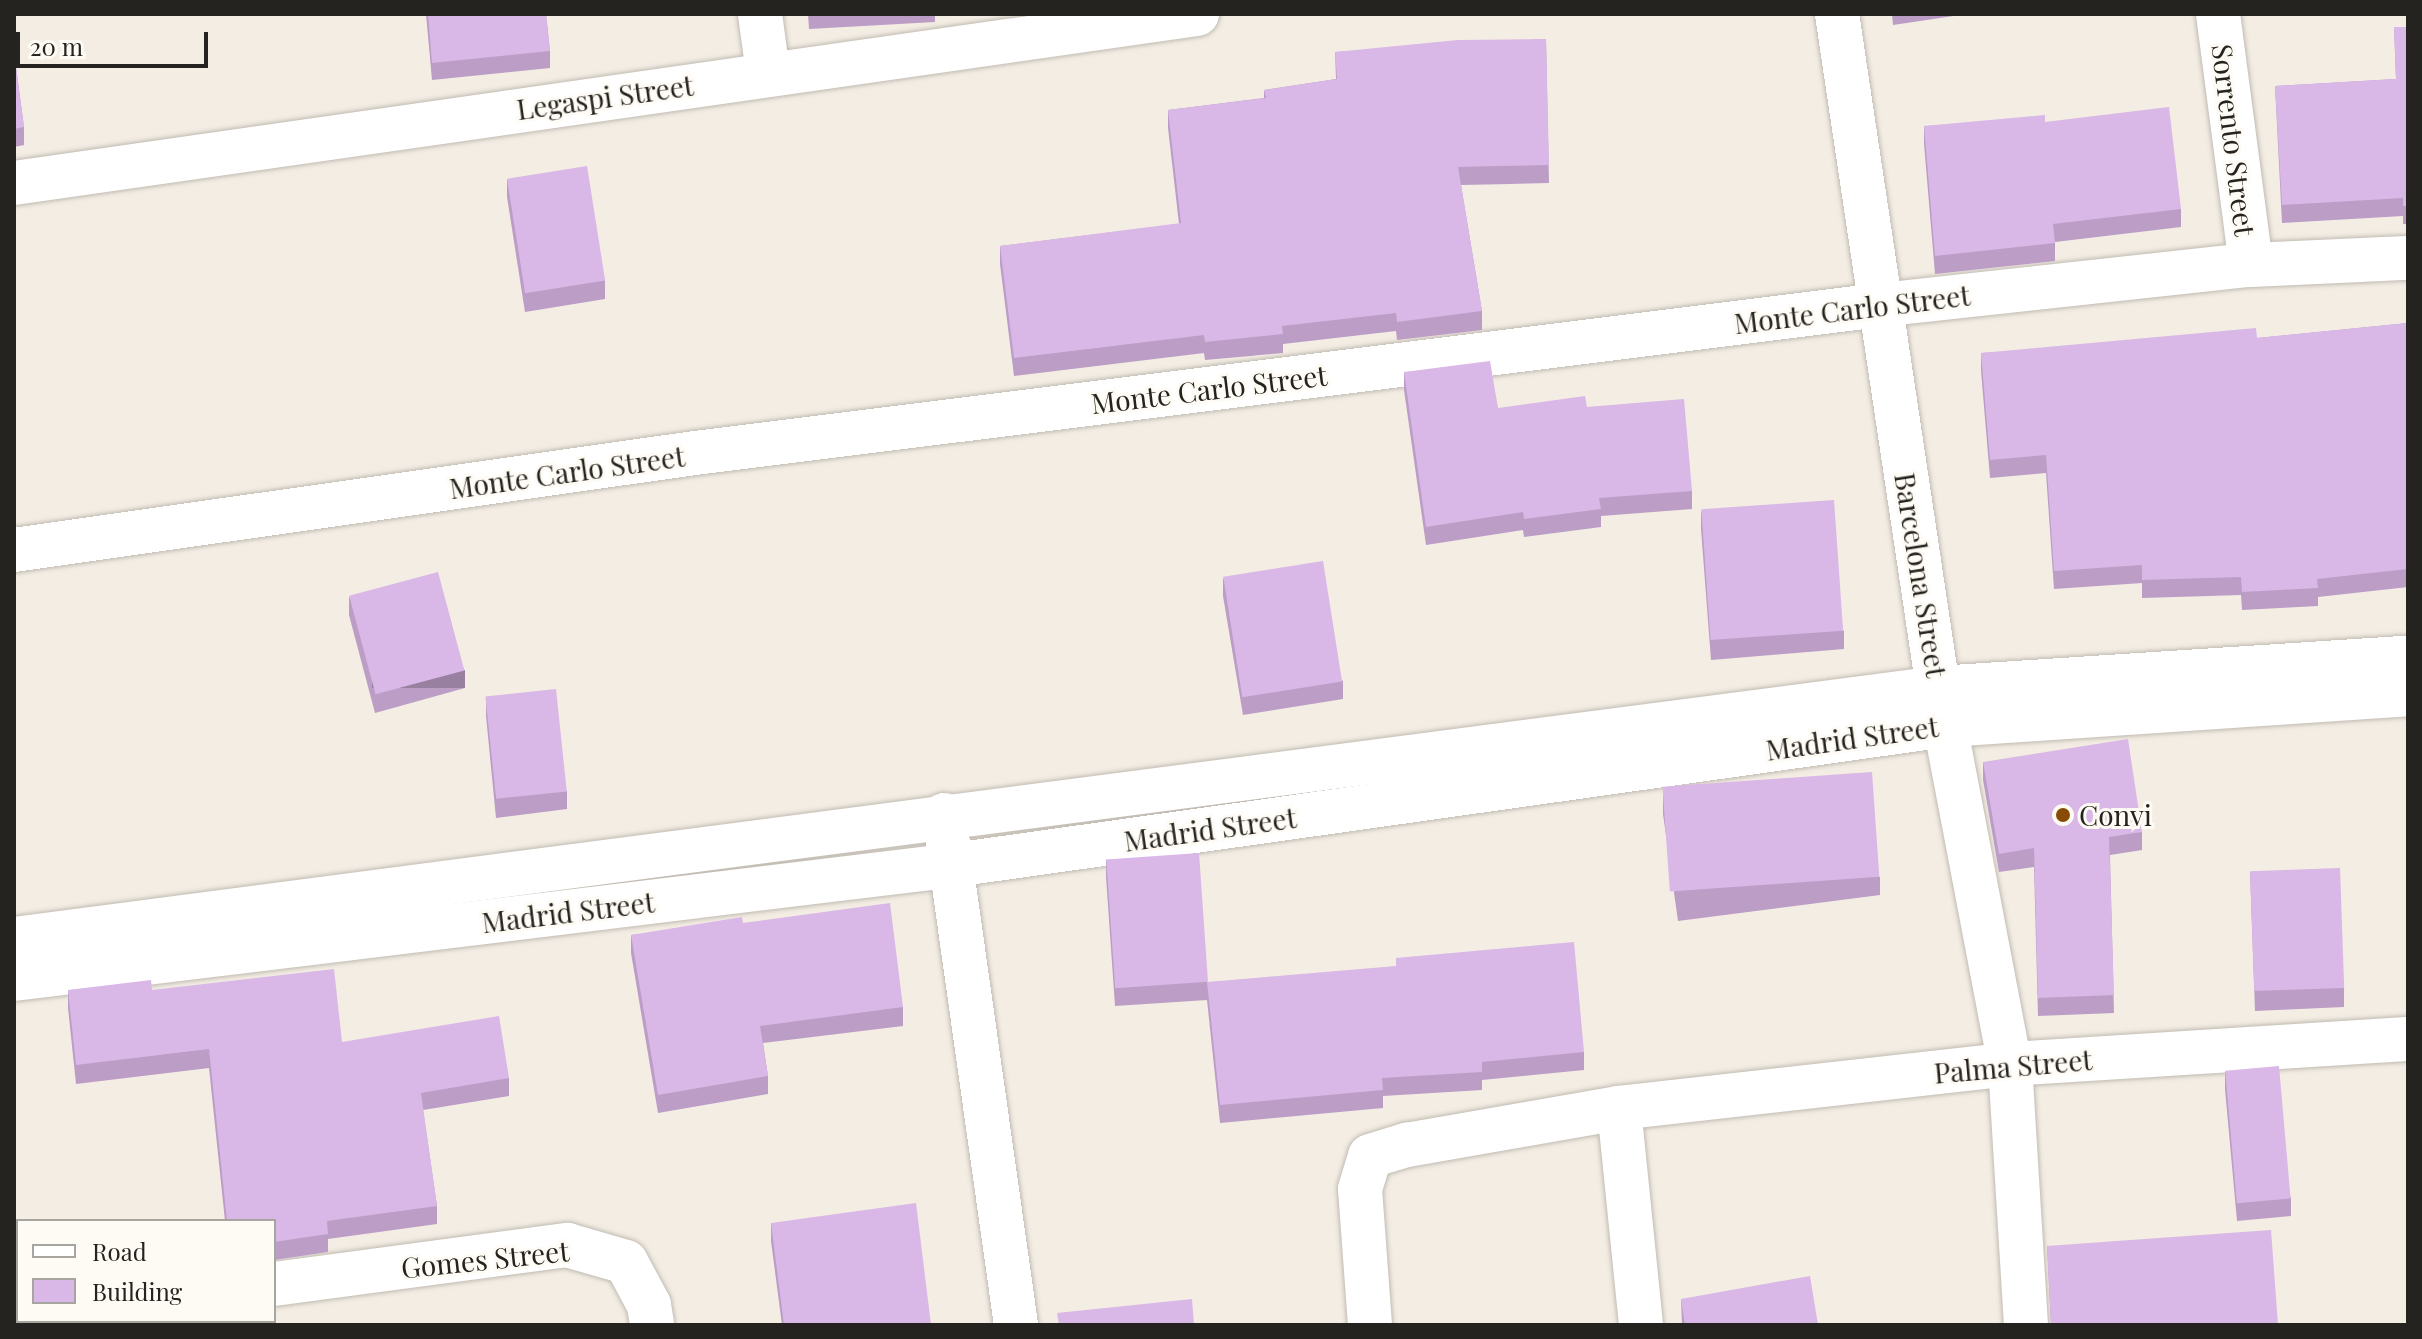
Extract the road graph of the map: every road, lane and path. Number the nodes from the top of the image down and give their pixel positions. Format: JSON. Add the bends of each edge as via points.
{"nodes":[{"id":1,"x":760,"y":14,"type":"edge"},
{"id":2,"x":1197,"y":14,"type":"edge"},
{"id":3,"x":1837,"y":14,"type":"edge"},
{"id":4,"x":2218,"y":14,"type":"edge"},
{"id":5,"x":768,"y":73,"type":"junction"},
{"id":6,"x":14,"y":183,"type":"edge"},
{"id":7,"x":2408,"y":258,"type":"edge"},
{"id":8,"x":2251,"y":265,"type":"junction"},
{"id":9,"x":1880,"y":305,"type":"junction"},
{"id":10,"x":14,"y":550,"type":"edge"},
{"id":11,"x":2408,"y":658,"type":"edge"},
{"id":12,"x":2408,"y":694,"type":"edge"},
{"id":13,"x":1942,"y":706,"type":"junction"},
{"id":14,"x":944,"y":815,"type":"junction"},
{"id":15,"x":954,"y":865,"type":"junction"},
{"id":16,"x":14,"y":939,"type":"edge"},
{"id":17,"x":14,"y":979,"type":"edge"},
{"id":18,"x":2408,"y":1039,"type":"edge"},
{"id":19,"x":2010,"y":1064,"type":"junction"},
{"id":20,"x":1619,"y":1108,"type":"junction"},
{"id":21,"x":276,"y":1284,"type":"edge"},
{"id":22,"x":652,"y":1325,"type":"edge"},
{"id":23,"x":1016,"y":1325,"type":"edge"},
{"id":24,"x":1370,"y":1325,"type":"edge"},
{"id":25,"x":1641,"y":1325,"type":"edge"},
{"id":26,"x":2026,"y":1325,"type":"edge"}],
"edges":[{"from":1,"to":5,"type":"street"},
{"from":2,"to":5,"type":"street","name":"Legaspi Street"},
{"from":3,"to":9,"type":"street","name":"Barcelona Street"},
{"from":4,"to":8,"type":"street","name":"Sorrento Street"},
{"from":5,"to":6,"type":"street","name":"Legaspi Street"},
{"from":7,"to":8,"type":"street","name":"Monte Carlo Street"},
{"from":8,"to":9,"type":"street","name":"Monte Carlo Street"},
{"from":9,"to":10,"type":"street","name":"Monte Carlo Street","via":[[695,453]]},
{"from":9,"to":13,"type":"street","name":"Barcelona Street"},
{"from":11,"to":13,"type":"street","name":"Madrid Street"},
{"from":12,"to":13,"type":"street","name":"Madrid Street"},
{"from":13,"to":14,"type":"street","name":"Madrid Street"},
{"from":13,"to":15,"type":"street","name":"Madrid Street"},
{"from":13,"to":19,"type":"street","name":"Barcelona Street"},
{"from":14,"to":15,"type":"street"},
{"from":14,"to":16,"type":"street","name":"Madrid Street"},
{"from":15,"to":17,"type":"street","name":"Madrid Street"},
{"from":15,"to":23,"type":"street"},
{"from":18,"to":19,"type":"street","name":"Palma Street"},
{"from":19,"to":20,"type":"street","name":"Palma Street"},
{"from":19,"to":26,"type":"street","name":"Barcelona Street"},
{"from":20,"to":24,"type":"street","name":"Palma Street","via":[[1370,1156],[1360,1189]]},
{"from":20,"to":25,"type":"street"},
{"from":21,"to":22,"type":"street","name":"Gomes Street","via":[[567,1245],[626,1262],[649,1305]]}]}
